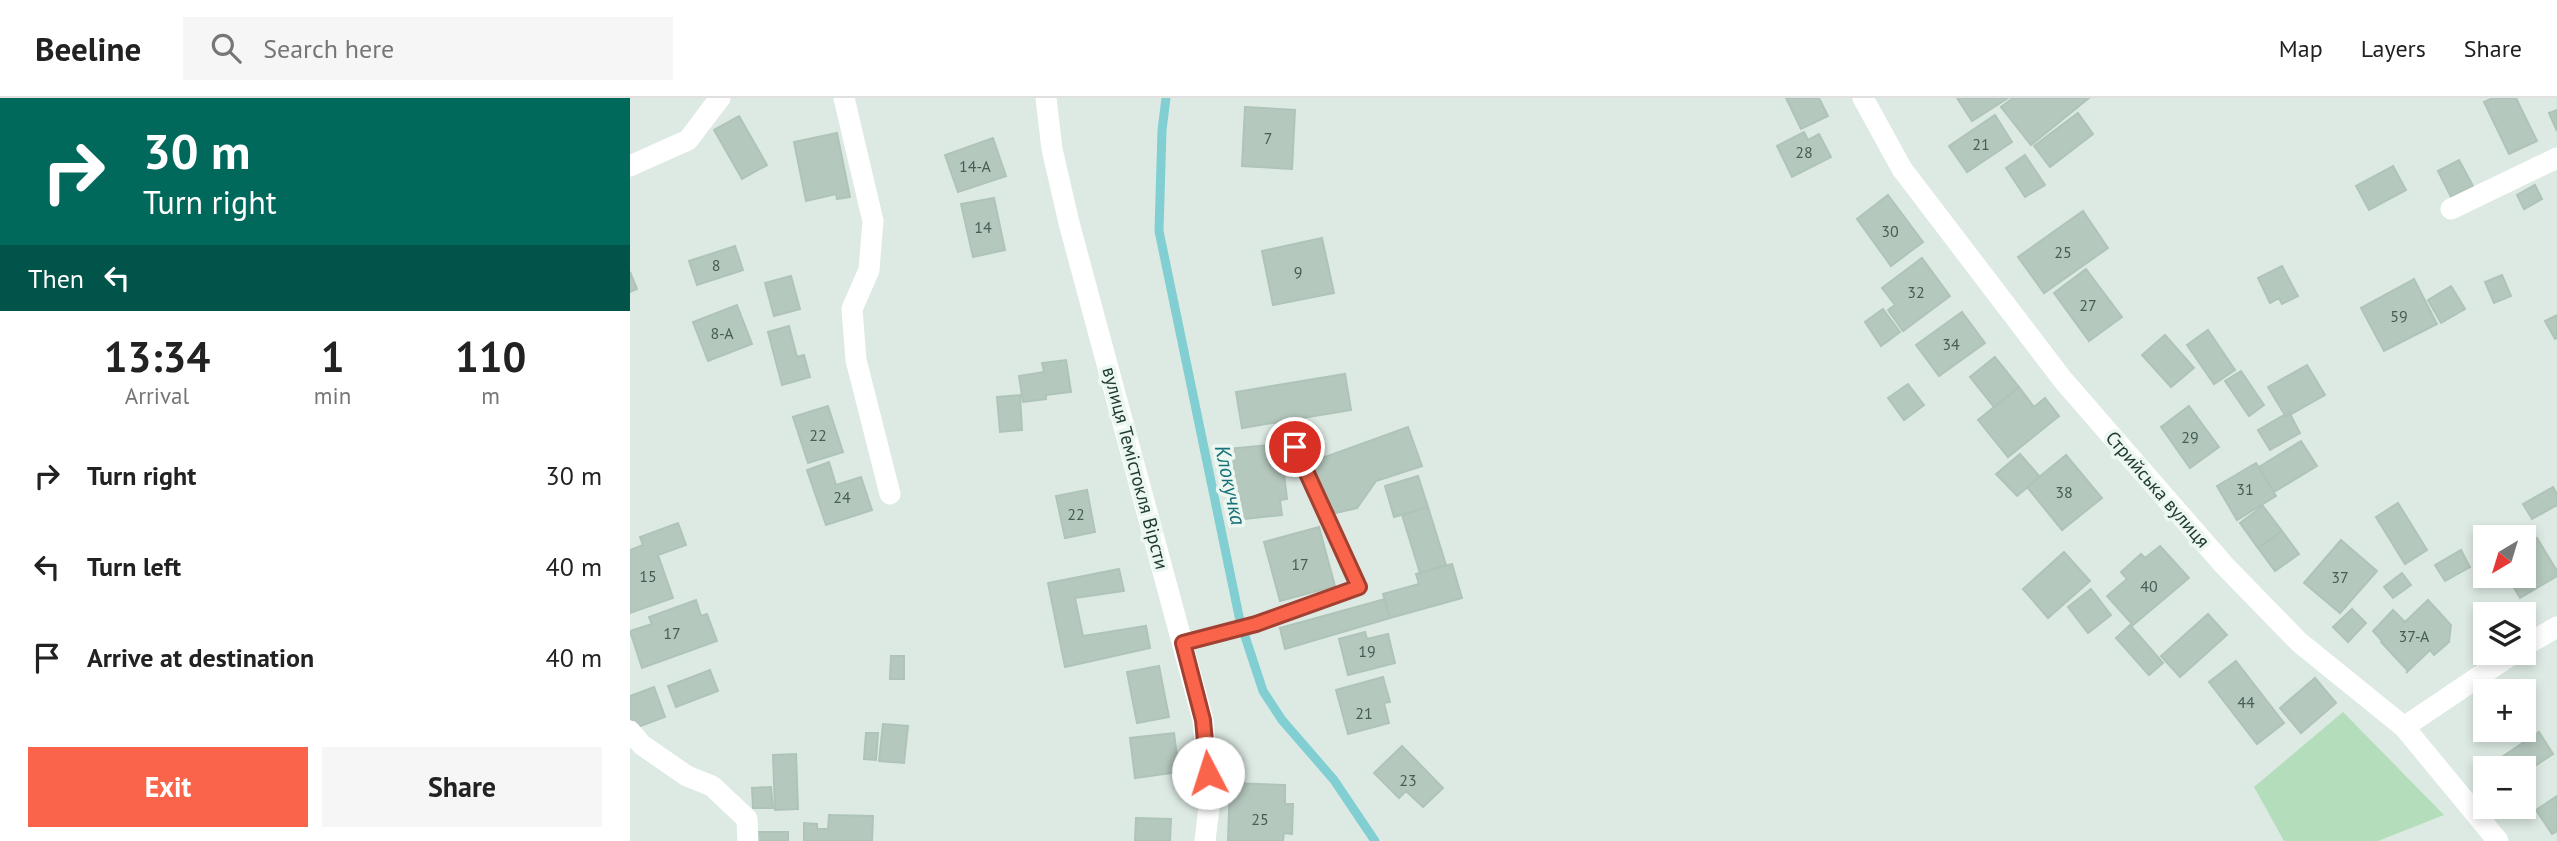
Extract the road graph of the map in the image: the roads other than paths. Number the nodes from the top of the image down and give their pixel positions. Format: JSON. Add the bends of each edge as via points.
{"nodes":[{"id":1,"x":720,"y":98,"type":"edge"},
{"id":2,"x":844,"y":98,"type":"edge"},
{"id":3,"x":1046,"y":98,"type":"edge"},
{"id":4,"x":1863,"y":98,"type":"edge"},
{"id":5,"x":2557,"y":158,"type":"edge"},
{"id":6,"x":630,"y":166,"type":"edge"},
{"id":7,"x":2451,"y":209,"type":"dead end"},
{"id":8,"x":1295,"y":447,"type":"dead end"},
{"id":9,"x":890,"y":494,"type":"dead end"},
{"id":10,"x":2557,"y":626,"type":"edge"},
{"id":11,"x":2536,"y":639,"type":"edge"},
{"id":12,"x":1183,"y":643,"type":"junction"},
{"id":13,"x":2496,"y":665,"type":"edge"},
{"id":14,"x":2404,"y":727,"type":"junction"},
{"id":15,"x":630,"y":731,"type":"edge"},
{"id":16,"x":748,"y":841,"type":"edge"},
{"id":17,"x":1205,"y":841,"type":"edge"},
{"id":18,"x":2498,"y":841,"type":"edge"}],
"edges":[{"from":1,"to":6,"type":"street","via":[[688,140]]},
{"from":2,"to":9,"type":"street","via":[[873,221],[869,270],[852,309],[856,360]]},
{"from":3,"to":12,"type":"street","name":"вулиця Темістокля Вірсти","via":[[1069,223]]},
{"from":4,"to":14,"type":"street","name":"Стрийська вулиця","via":[[1902,169],[2063,380],[2224,565],[2299,642]]},
{"from":5,"to":7,"type":"street"},
{"from":8,"to":12,"type":"lane","via":[[1359,587],[1256,624]]},
{"from":10,"to":11,"type":"street"},
{"from":12,"to":17,"type":"street","name":"вулиця Темістокля Вірсти","via":[[1203,720],[1210,799]]},
{"from":13,"to":14,"type":"street"},
{"from":14,"to":18,"type":"street","name":"Стрийська вулиця"},
{"from":15,"to":16,"type":"street","via":[[642,745],[727,798],[747,818]]}]}
